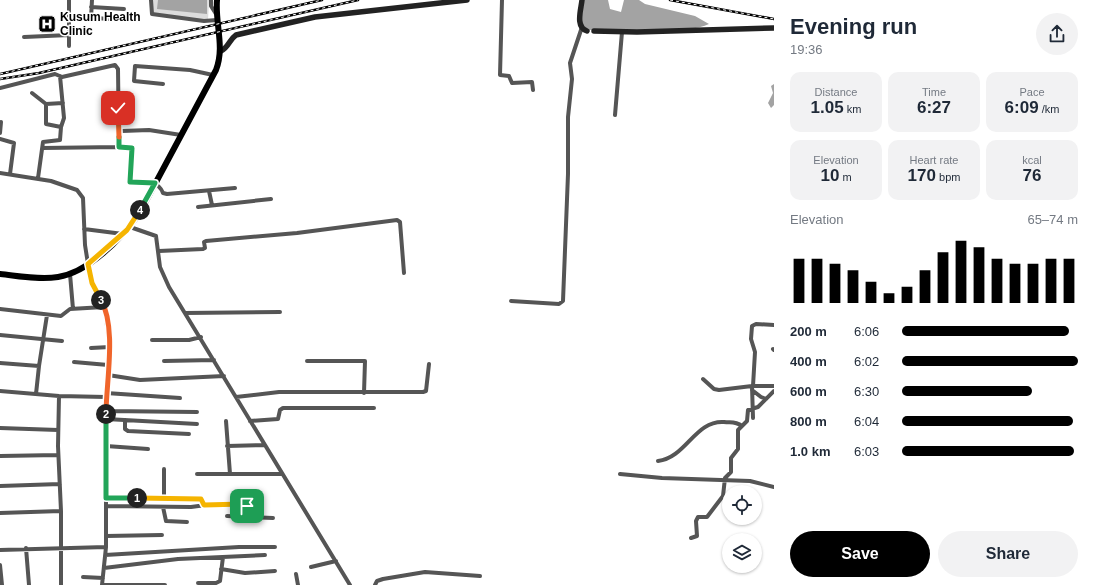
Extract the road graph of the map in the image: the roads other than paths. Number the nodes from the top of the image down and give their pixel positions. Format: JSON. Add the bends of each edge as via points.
{"nodes":[{"id":1,"x":69,"y":0,"type":"edge"},
{"id":2,"x":92,"y":0,"type":"edge"},
{"id":3,"x":151,"y":0,"type":"edge"},
{"id":4,"x":212,"y":0,"type":"edge"},
{"id":5,"x":217,"y":0,"type":"edge"},
{"id":6,"x":467,"y":0,"type":"edge"},
{"id":7,"x":502,"y":0,"type":"edge"},
{"id":8,"x":582,"y":0,"type":"edge"},
{"id":9,"x":91,"y":7,"type":"junction"},
{"id":10,"x":124,"y":9,"type":"dead end"},
{"id":11,"x":69,"y":16,"type":"junction"},
{"id":12,"x":216,"y":17,"type":"junction"},
{"id":13,"x":91,"y":18,"type":"junction"},
{"id":14,"x":109,"y":19,"type":"dead end"},
{"id":15,"x":582,"y":27,"type":"junction"},
{"id":16,"x":774,"y":28,"type":"edge"},
{"id":17,"x":622,"y":32,"type":"junction"},
{"id":18,"x":69,"y":35,"type":"junction"},
{"id":19,"x":24,"y":37,"type":"dead end"},
{"id":20,"x":70,"y":46,"type":"dead end"},
{"id":21,"x":221,"y":50,"type":"junction"},
{"id":22,"x":213,"y":75,"type":"junction"},
{"id":23,"x":60,"y":76,"type":"junction"},
{"id":24,"x":163,"y":84,"type":"dead end"},
{"id":25,"x":0,"y":88,"type":"edge"},
{"id":26,"x":533,"y":90,"type":"dead end"},
{"id":27,"x":32,"y":92,"type":"dead end"},
{"id":28,"x":63,"y":103,"type":"junction"},
{"id":29,"x":46,"y":104,"type":"junction"},
{"id":30,"x":614,"y":115,"type":"dead end"},
{"id":31,"x":1,"y":122,"type":"edge"},
{"id":32,"x":61,"y":127,"type":"junction"},
{"id":33,"x":122,"y":131,"type":"dead end"},
{"id":34,"x":0,"y":133,"type":"edge"},
{"id":35,"x":181,"y":135,"type":"junction"},
{"id":36,"x":0,"y":139,"type":"edge"},
{"id":37,"x":119,"y":147,"type":"junction"},
{"id":38,"x":42,"y":148,"type":"junction"},
{"id":39,"x":0,"y":173,"type":"edge"},
{"id":40,"x":10,"y":174,"type":"junction"},
{"id":41,"x":38,"y":178,"type":"junction"},
{"id":42,"x":155,"y":183,"type":"junction"},
{"id":43,"x":235,"y":188,"type":"dead end"},
{"id":44,"x":210,"y":191,"type":"junction"},
{"id":45,"x":272,"y":199,"type":"dead end"},
{"id":46,"x":212,"y":205,"type":"junction"},
{"id":47,"x":198,"y":207,"type":"dead end"},
{"id":48,"x":130,"y":227,"type":"junction"},
{"id":49,"x":84,"y":229,"type":"junction"},
{"id":50,"x":123,"y":234,"type":"junction"},
{"id":51,"x":159,"y":251,"type":"junction"},
{"id":52,"x":88,"y":264,"type":"junction"},
{"id":53,"x":404,"y":273,"type":"dead end"},
{"id":54,"x":0,"y":274,"type":"edge"},
{"id":55,"x":70,"y":274,"type":"junction"},
{"id":56,"x":511,"y":301,"type":"dead end"},
{"id":57,"x":104,"y":307,"type":"junction"},
{"id":58,"x":0,"y":309,"type":"edge"},
{"id":59,"x":73,"y":309,"type":"junction"},
{"id":60,"x":280,"y":312,"type":"dead end"},
{"id":61,"x":185,"y":313,"type":"junction"},
{"id":62,"x":47,"y":315,"type":"junction"},
{"id":63,"x":774,"y":324,"type":"edge"},
{"id":64,"x":0,"y":336,"type":"edge"},
{"id":65,"x":200,"y":337,"type":"junction"},
{"id":66,"x":44,"y":340,"type":"junction"},
{"id":67,"x":152,"y":340,"type":"dead end"},
{"id":68,"x":62,"y":341,"type":"dead end"},
{"id":69,"x":110,"y":347,"type":"junction"},
{"id":70,"x":91,"y":348,"type":"dead end"},
{"id":71,"x":214,"y":360,"type":"junction"},
{"id":72,"x":164,"y":361,"type":"dead end"},
{"id":73,"x":307,"y":361,"type":"dead end"},
{"id":74,"x":74,"y":362,"type":"dead end"},
{"id":75,"x":0,"y":363,"type":"edge"},
{"id":76,"x":429,"y":364,"type":"dead end"},
{"id":77,"x":108,"y":365,"type":"junction"},
{"id":78,"x":38,"y":366,"type":"junction"},
{"id":79,"x":108,"y":375,"type":"junction"},
{"id":80,"x":224,"y":376,"type":"junction"},
{"id":81,"x":703,"y":379,"type":"dead end"},
{"id":82,"x":774,"y":386,"type":"edge"},
{"id":83,"x":752,"y":387,"type":"junction"},
{"id":84,"x":0,"y":391,"type":"edge"},
{"id":85,"x":774,"y":391,"type":"edge"},
{"id":86,"x":364,"y":393,"type":"junction"},
{"id":87,"x":36,"y":394,"type":"junction"},
{"id":88,"x":106,"y":395,"type":"junction"},
{"id":89,"x":59,"y":396,"type":"junction"},
{"id":90,"x":236,"y":396,"type":"junction"},
{"id":91,"x":180,"y":398,"type":"dead end"},
{"id":92,"x":766,"y":398,"type":"junction"},
{"id":93,"x":374,"y":408,"type":"dead end"},
{"id":94,"x":752,"y":408,"type":"junction"},
{"id":95,"x":106,"y":411,"type":"junction"},
{"id":96,"x":197,"y":412,"type":"dead end"},
{"id":97,"x":753,"y":418,"type":"dead end"},
{"id":98,"x":106,"y":419,"type":"junction"},
{"id":99,"x":125,"y":420,"type":"junction"},
{"id":100,"x":226,"y":421,"type":"dead end"},
{"id":101,"x":250,"y":421,"type":"junction"},
{"id":102,"x":197,"y":424,"type":"dead end"},
{"id":103,"x":742,"y":426,"type":"junction"},
{"id":104,"x":0,"y":428,"type":"edge"},
{"id":105,"x":58,"y":430,"type":"junction"},
{"id":106,"x":189,"y":434,"type":"dead end"},
{"id":107,"x":265,"y":445,"type":"junction"},
{"id":108,"x":106,"y":446,"type":"junction"},
{"id":109,"x":227,"y":446,"type":"junction"},
{"id":110,"x":148,"y":449,"type":"dead end"},
{"id":111,"x":58,"y":455,"type":"junction"},
{"id":112,"x":0,"y":456,"type":"edge"},
{"id":113,"x":658,"y":461,"type":"dead end"},
{"id":114,"x":164,"y":469,"type":"dead end"},
{"id":115,"x":197,"y":474,"type":"dead end"},
{"id":116,"x":230,"y":474,"type":"junction"},
{"id":117,"x":282,"y":474,"type":"junction"},
{"id":118,"x":620,"y":474,"type":"dead end"},
{"id":119,"x":725,"y":481,"type":"junction"},
{"id":120,"x":60,"y":484,"type":"junction"},
{"id":121,"x":0,"y":486,"type":"edge"},
{"id":122,"x":774,"y":486,"type":"edge"},
{"id":123,"x":106,"y":498,"type":"junction"},
{"id":124,"x":164,"y":499,"type":"junction"},
{"id":125,"x":204,"y":505,"type":"junction"},
{"id":126,"x":106,"y":506,"type":"junction"},
{"id":127,"x":163,"y":507,"type":"junction"},
{"id":128,"x":62,"y":511,"type":"junction"},
{"id":129,"x":0,"y":513,"type":"edge"},
{"id":130,"x":227,"y":516,"type":"dead end"},
{"id":131,"x":247,"y":517,"type":"junction"},
{"id":132,"x":273,"y":518,"type":"dead end"},
{"id":133,"x":187,"y":522,"type":"dead end"},
{"id":134,"x":162,"y":535,"type":"dead end"},
{"id":135,"x":106,"y":536,"type":"junction"},
{"id":136,"x":691,"y":538,"type":"dead end"},
{"id":137,"x":106,"y":547,"type":"junction"},
{"id":138,"x":275,"y":547,"type":"dead end"},
{"id":139,"x":26,"y":548,"type":"junction"},
{"id":140,"x":61,"y":548,"type":"junction"},
{"id":141,"x":0,"y":550,"type":"edge"},
{"id":142,"x":105,"y":555,"type":"junction"},
{"id":143,"x":265,"y":555,"type":"dead end"},
{"id":144,"x":223,"y":556,"type":"junction"},
{"id":145,"x":336,"y":561,"type":"junction"},
{"id":146,"x":0,"y":565,"type":"edge"},
{"id":147,"x":310,"y":567,"type":"dead end"},
{"id":148,"x":104,"y":568,"type":"junction"},
{"id":149,"x":222,"y":569,"type":"junction"},
{"id":150,"x":276,"y":571,"type":"dead end"},
{"id":151,"x":296,"y":574,"type":"dead end"},
{"id":152,"x":480,"y":576,"type":"dead end"},
{"id":153,"x":83,"y":577,"type":"dead end"},
{"id":154,"x":103,"y":578,"type":"junction"},
{"id":155,"x":198,"y":583,"type":"dead end"},
{"id":156,"x":2,"y":585,"type":"edge"},
{"id":157,"x":29,"y":585,"type":"edge"},
{"id":158,"x":61,"y":585,"type":"edge"},
{"id":159,"x":102,"y":585,"type":"edge"},
{"id":160,"x":165,"y":585,"type":"edge"},
{"id":161,"x":298,"y":585,"type":"edge"},
{"id":162,"x":350,"y":585,"type":"edge"},
{"id":163,"x":375,"y":585,"type":"edge"}],
"edges":[{"from":1,"to":11,"type":"street"},
{"from":2,"to":9,"type":"street"},
{"from":3,"to":12,"type":"street","via":[[152,14],[204,21]]},
{"from":4,"to":12,"type":"street","via":[[211,6]]},
{"from":5,"to":12,"type":"main road"},
{"from":6,"to":21,"type":"street","via":[[315,17],[236,35],[232,37],[228,46]]},
{"from":7,"to":26,"type":"street","via":[[500,75],[509,76],[511,82],[532,82]]},
{"from":8,"to":15,"type":"street"},
{"from":9,"to":10,"type":"street"},
{"from":9,"to":13,"type":"street"},
{"from":11,"to":13,"type":"street"},
{"from":11,"to":18,"type":"street"},
{"from":12,"to":21,"type":"main road"},
{"from":13,"to":14,"type":"street"},
{"from":15,"to":17,"type":"street","via":[[591,31]]},
{"from":15,"to":56,"type":"street","via":[[570,63],[572,79],[568,109],[568,189],[563,301],[559,304]]},
{"from":16,"to":17,"type":"street"},
{"from":17,"to":30,"type":"street"},
{"from":18,"to":19,"type":"street"},
{"from":18,"to":20,"type":"street"},
{"from":21,"to":22,"type":"main road","via":[[220,60]]},
{"from":22,"to":24,"type":"street","via":[[190,70],[135,66],[134,81]]},
{"from":22,"to":35,"type":"main road"},
{"from":23,"to":25,"type":"street","via":[[56,74]]},
{"from":23,"to":28,"type":"street"},
{"from":23,"to":37,"type":"street","via":[[117,66]]},
{"from":27,"to":29,"type":"street"},
{"from":28,"to":29,"type":"street"},
{"from":28,"to":32,"type":"street","via":[[64,118]]},
{"from":29,"to":32,"type":"street","via":[[46,124]]},
{"from":31,"to":34,"type":"street"},
{"from":32,"to":38,"type":"street","via":[[60,140],[43,141]]},
{"from":33,"to":35,"type":"street","via":[[149,130]]},
{"from":35,"to":42,"type":"main road"},
{"from":36,"to":40,"type":"street","via":[[14,143]]},
{"from":37,"to":38,"type":"street"},
{"from":37,"to":42,"type":"street","via":[[132,148],[130,182]]},
{"from":38,"to":41,"type":"street"},
{"from":39,"to":40,"type":"street"},
{"from":40,"to":41,"type":"street"},
{"from":41,"to":49,"type":"street","via":[[81,193],[84,204]]},
{"from":42,"to":44,"type":"street","via":[[167,194]]},
{"from":42,"to":48,"type":"main road"},
{"from":43,"to":44,"type":"street"},
{"from":44,"to":46,"type":"street"},
{"from":45,"to":46,"type":"street"},
{"from":46,"to":47,"type":"street"},
{"from":48,"to":50,"type":"main road"},
{"from":48,"to":51,"type":"street","via":[[155,235]]},
{"from":49,"to":50,"type":"street"},
{"from":49,"to":52,"type":"street"},
{"from":50,"to":52,"type":"main road"},
{"from":51,"to":53,"type":"street","via":[[203,249],[206,241],[397,220],[400,222]]},
{"from":51,"to":61,"type":"street","via":[[162,274]]},
{"from":52,"to":55,"type":"main road"},
{"from":52,"to":57,"type":"street","via":[[92,283]]},
{"from":54,"to":55,"type":"main road","via":[[43,278]]},
{"from":55,"to":59,"type":"street"},
{"from":57,"to":59,"type":"street"},
{"from":57,"to":69,"type":"street"},
{"from":58,"to":62,"type":"street"},
{"from":59,"to":62,"type":"street","via":[[63,316]]},
{"from":60,"to":61,"type":"street"},
{"from":61,"to":65,"type":"street"},
{"from":62,"to":66,"type":"street"},
{"from":63,"to":83,"type":"street","via":[[752,326],[751,339],[755,352]]},
{"from":64,"to":66,"type":"street"},
{"from":65,"to":67,"type":"street","via":[[193,340]]},
{"from":65,"to":71,"type":"street"},
{"from":66,"to":68,"type":"street"},
{"from":66,"to":78,"type":"street"},
{"from":69,"to":70,"type":"street"},
{"from":69,"to":77,"type":"street"},
{"from":71,"to":72,"type":"street"},
{"from":71,"to":80,"type":"street"},
{"from":73,"to":86,"type":"street","via":[[365,361]]},
{"from":74,"to":77,"type":"street"},
{"from":75,"to":78,"type":"street"},
{"from":76,"to":86,"type":"street","via":[[427,387],[424,392]]},
{"from":77,"to":79,"type":"street"},
{"from":78,"to":87,"type":"street"},
{"from":79,"to":80,"type":"street","via":[[140,380]]},
{"from":79,"to":88,"type":"street"},
{"from":80,"to":90,"type":"street"},
{"from":81,"to":83,"type":"street","via":[[714,389],[720,390]]},
{"from":82,"to":83,"type":"street"},
{"from":83,"to":92,"type":"street","via":[[761,397]]},
{"from":83,"to":94,"type":"street"},
{"from":84,"to":87,"type":"street"},
{"from":85,"to":92,"type":"street"},
{"from":86,"to":90,"type":"street","via":[[279,392]]},
{"from":87,"to":89,"type":"street"},
{"from":88,"to":89,"type":"street"},
{"from":88,"to":91,"type":"street"},
{"from":88,"to":95,"type":"street"},
{"from":89,"to":105,"type":"street"},
{"from":90,"to":101,"type":"street"},
{"from":92,"to":94,"type":"street"},
{"from":93,"to":101,"type":"street","via":[[285,408],[281,409],[279,419]]},
{"from":94,"to":97,"type":"street"},
{"from":94,"to":103,"type":"street","via":[[748,410],[746,424]]},
{"from":95,"to":96,"type":"street"},
{"from":95,"to":98,"type":"street"},
{"from":98,"to":99,"type":"street"},
{"from":98,"to":108,"type":"street"},
{"from":99,"to":102,"type":"street"},
{"from":99,"to":106,"type":"street","via":[[125,428],[128,431]]},
{"from":100,"to":109,"type":"street"},
{"from":101,"to":107,"type":"street"},
{"from":103,"to":113,"type":"street","via":[[736,422],[719,421],[698,431],[680,452]]},
{"from":103,"to":119,"type":"street","via":[[738,430],[738,448],[731,458],[731,472]]},
{"from":104,"to":105,"type":"street"},
{"from":105,"to":111,"type":"street"},
{"from":107,"to":109,"type":"street"},
{"from":107,"to":117,"type":"street"},
{"from":108,"to":110,"type":"street"},
{"from":108,"to":123,"type":"street"},
{"from":109,"to":116,"type":"street"},
{"from":111,"to":112,"type":"street"},
{"from":111,"to":120,"type":"street"},
{"from":114,"to":124,"type":"street"},
{"from":115,"to":116,"type":"street"},
{"from":116,"to":117,"type":"street"},
{"from":117,"to":145,"type":"street"},
{"from":118,"to":119,"type":"street"},
{"from":119,"to":122,"type":"street","via":[[750,481]]},
{"from":119,"to":136,"type":"street","via":[[723,496],[707,516],[698,517],[697,536]]},
{"from":120,"to":121,"type":"street"},
{"from":120,"to":128,"type":"street"},
{"from":123,"to":124,"type":"street"},
{"from":123,"to":126,"type":"street"},
{"from":124,"to":125,"type":"street","via":[[202,499]]},
{"from":125,"to":127,"type":"street"},
{"from":125,"to":131,"type":"street","via":[[245,504]]},
{"from":126,"to":127,"type":"street"},
{"from":126,"to":135,"type":"street"},
{"from":127,"to":133,"type":"street","via":[[166,521]]},
{"from":128,"to":129,"type":"street"},
{"from":128,"to":140,"type":"street"},
{"from":130,"to":131,"type":"street"},
{"from":131,"to":132,"type":"street"},
{"from":134,"to":135,"type":"street"},
{"from":135,"to":137,"type":"street"},
{"from":137,"to":140,"type":"street"},
{"from":137,"to":142,"type":"street"},
{"from":138,"to":142,"type":"street"},
{"from":139,"to":140,"type":"street"},
{"from":139,"to":141,"type":"street"},
{"from":139,"to":157,"type":"street"},
{"from":140,"to":158,"type":"street"},
{"from":142,"to":148,"type":"street"},
{"from":143,"to":144,"type":"street"},
{"from":144,"to":148,"type":"street"},
{"from":144,"to":149,"type":"street"},
{"from":145,"to":147,"type":"street"},
{"from":145,"to":162,"type":"street"},
{"from":146,"to":156,"type":"street"},
{"from":148,"to":154,"type":"street"},
{"from":149,"to":150,"type":"street","via":[[245,573]]},
{"from":149,"to":155,"type":"street","via":[[219,582]]},
{"from":151,"to":161,"type":"street"},
{"from":152,"to":163,"type":"street","via":[[420,572],[383,579]]},
{"from":153,"to":154,"type":"street"},
{"from":154,"to":159,"type":"street"},
{"from":159,"to":160,"type":"street"}]}
